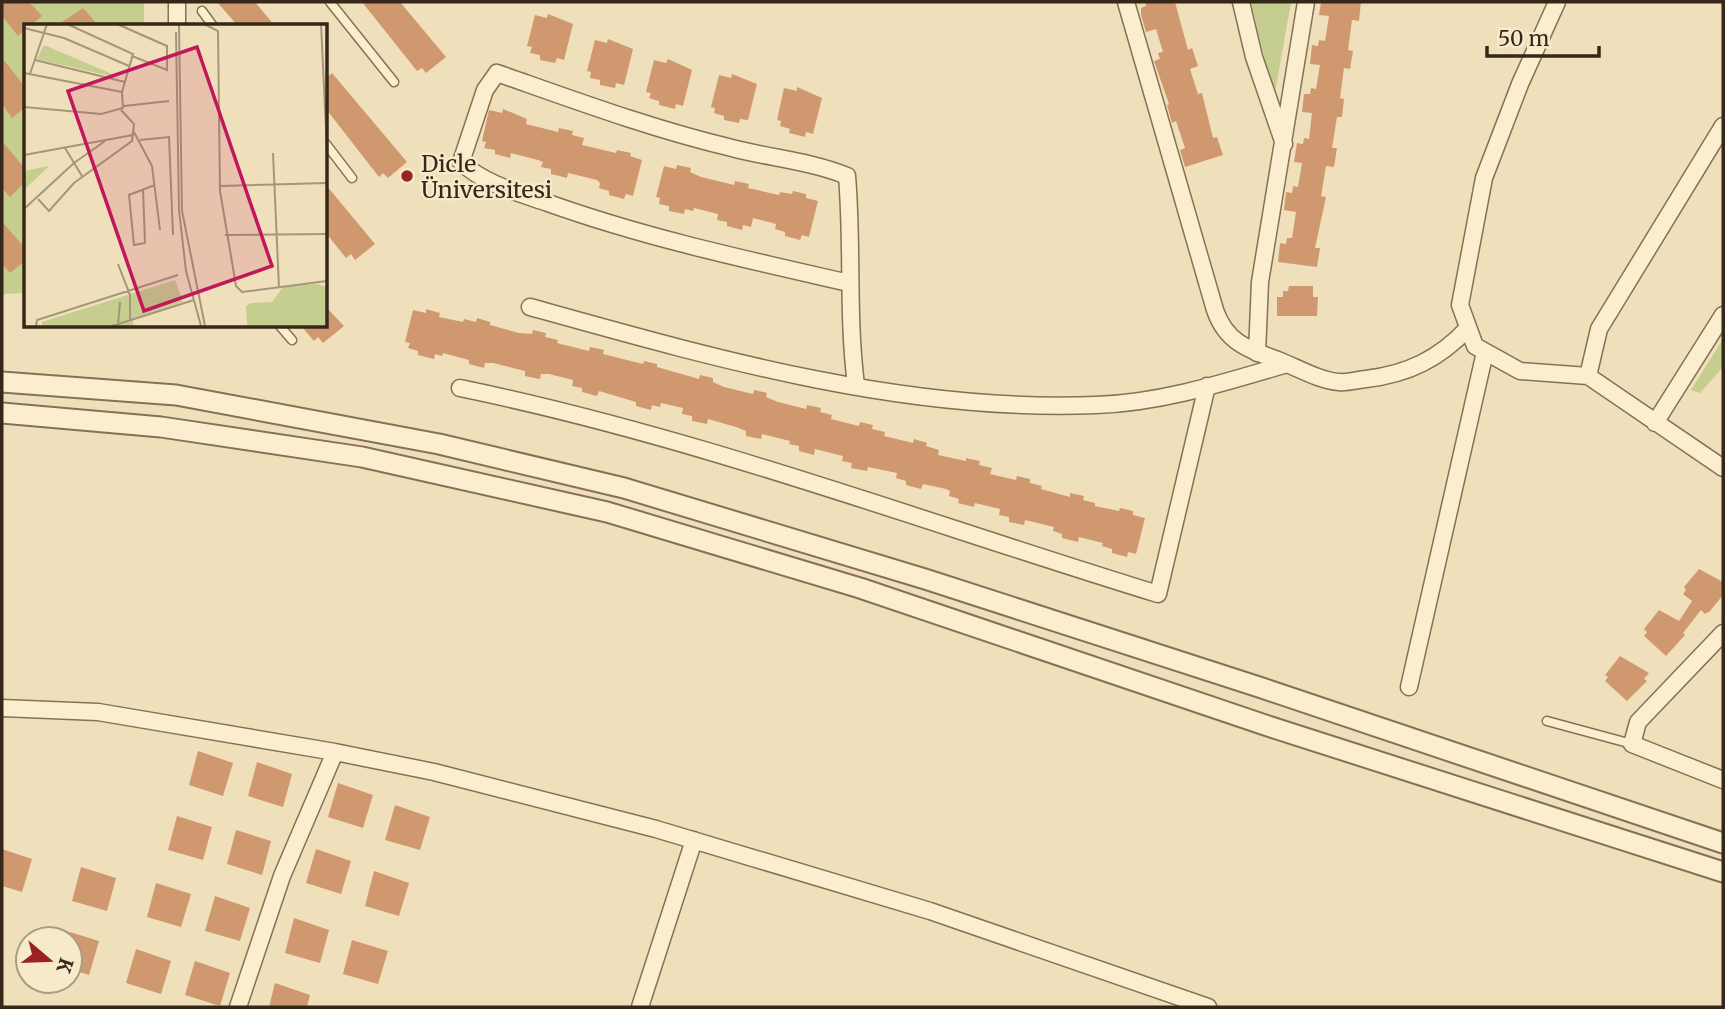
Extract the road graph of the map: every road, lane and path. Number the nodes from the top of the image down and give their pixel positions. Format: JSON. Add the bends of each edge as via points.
{"nodes":[{"id":1,"x":177,"y":2,"type":"edge"},
{"id":2,"x":330,"y":2,"type":"edge"},
{"id":3,"x":1126,"y":2,"type":"edge"},
{"id":4,"x":1241,"y":2,"type":"edge"},
{"id":5,"x":1306,"y":2,"type":"edge"},
{"id":6,"x":1557,"y":2,"type":"edge"},
{"id":7,"x":202,"y":11,"type":"dead end"},
{"id":8,"x":177,"y":24,"type":"edge"},
{"id":9,"x":212,"y":24,"type":"edge"},
{"id":10,"x":394,"y":82,"type":"dead end"},
{"id":11,"x":1723,"y":126,"type":"edge"},
{"id":12,"x":327,"y":145,"type":"edge"},
{"id":13,"x":1284,"y":146,"type":"junction"},
{"id":14,"x":352,"y":178,"type":"dead end"},
{"id":15,"x":849,"y":283,"type":"junction"},
{"id":16,"x":530,"y":307,"type":"dead end"},
{"id":17,"x":1723,"y":315,"type":"edge"},
{"id":18,"x":281,"y":327,"type":"edge"},
{"id":19,"x":1468,"y":328,"type":"junction"},
{"id":20,"x":292,"y":340,"type":"dead end"},
{"id":21,"x":1485,"y":352,"type":"junction"},
{"id":22,"x":1257,"y":353,"type":"junction"},
{"id":23,"x":1287,"y":364,"type":"junction"},
{"id":24,"x":1588,"y":376,"type":"junction"},
{"id":25,"x":2,"y":382,"type":"edge"},
{"id":26,"x":856,"y":385,"type":"junction"},
{"id":27,"x":1207,"y":386,"type":"junction"},
{"id":28,"x":460,"y":388,"type":"dead end"},
{"id":29,"x":2,"y":413,"type":"edge"},
{"id":30,"x":1655,"y":423,"type":"junction"},
{"id":31,"x":1723,"y":468,"type":"edge"},
{"id":32,"x":1723,"y":633,"type":"edge"},
{"id":33,"x":1409,"y":687,"type":"dead end"},
{"id":34,"x":2,"y":708,"type":"edge"},
{"id":35,"x":1547,"y":722,"type":"dead end"},
{"id":36,"x":1632,"y":744,"type":"junction"},
{"id":37,"x":335,"y":752,"type":"junction"},
{"id":38,"x":1723,"y":780,"type":"edge"},
{"id":39,"x":694,"y":840,"type":"junction"},
{"id":40,"x":1723,"y":844,"type":"edge"},
{"id":41,"x":1723,"y":872,"type":"edge"},
{"id":42,"x":238,"y":1007,"type":"edge"},
{"id":43,"x":640,"y":1007,"type":"edge"},
{"id":44,"x":1208,"y":1007,"type":"edge"}],
"edges":[{"from":1,"to":8,"type":"street"},
{"from":2,"to":10,"type":"lane"},
{"from":3,"to":22,"type":"street","via":[[1221,328]]},
{"from":4,"to":13,"type":"street"},
{"from":5,"to":13,"type":"street"},
{"from":6,"to":19,"type":"street","via":[[1484,178],[1460,305]]},
{"from":7,"to":9,"type":"lane"},
{"from":11,"to":24,"type":"street","via":[[1599,330]]},
{"from":12,"to":14,"type":"lane"},
{"from":13,"to":22,"type":"street","via":[[1260,282]]},
{"from":15,"to":15,"type":"street","via":[[847,176],[631,120],[497,73],[485,90],[461,162],[472,173],[611,226]]},
{"from":15,"to":26,"type":"street","via":[[849,337]]},
{"from":16,"to":26,"type":"street","via":[[676,348]]},
{"from":17,"to":30,"type":"street"},
{"from":18,"to":20,"type":"lane"},
{"from":19,"to":21,"type":"street","via":[[1475,346]]},
{"from":19,"to":23,"type":"street","via":[[1447,350],[1393,376],[1338,382]]},
{"from":21,"to":24,"type":"street","via":[[1520,371]]},
{"from":21,"to":33,"type":"street"},
{"from":22,"to":23,"type":"street"},
{"from":23,"to":27,"type":"street"},
{"from":24,"to":30,"type":"street"},
{"from":25,"to":40,"type":"street","via":[[176,395],[439,444],[624,488],[937,583]]},
{"from":26,"to":27,"type":"street","via":[[994,404],[1098,405]]},
{"from":27,"to":28,"type":"street","via":[[1158,594],[720,453],[616,423]]},
{"from":29,"to":41,"type":"street","via":[[161,426],[362,457],[607,512],[860,588],[1271,727]]},
{"from":30,"to":31,"type":"street"},
{"from":32,"to":36,"type":"street","via":[[1638,722]]},
{"from":34,"to":37,"type":"street","via":[[98,712]]},
{"from":35,"to":36,"type":"lane"},
{"from":36,"to":38,"type":"street"},
{"from":37,"to":39,"type":"street","via":[[434,772]]},
{"from":37,"to":42,"type":"street","via":[[282,876]]},
{"from":39,"to":43,"type":"street"},
{"from":39,"to":44,"type":"street","via":[[930,911]]}]}
